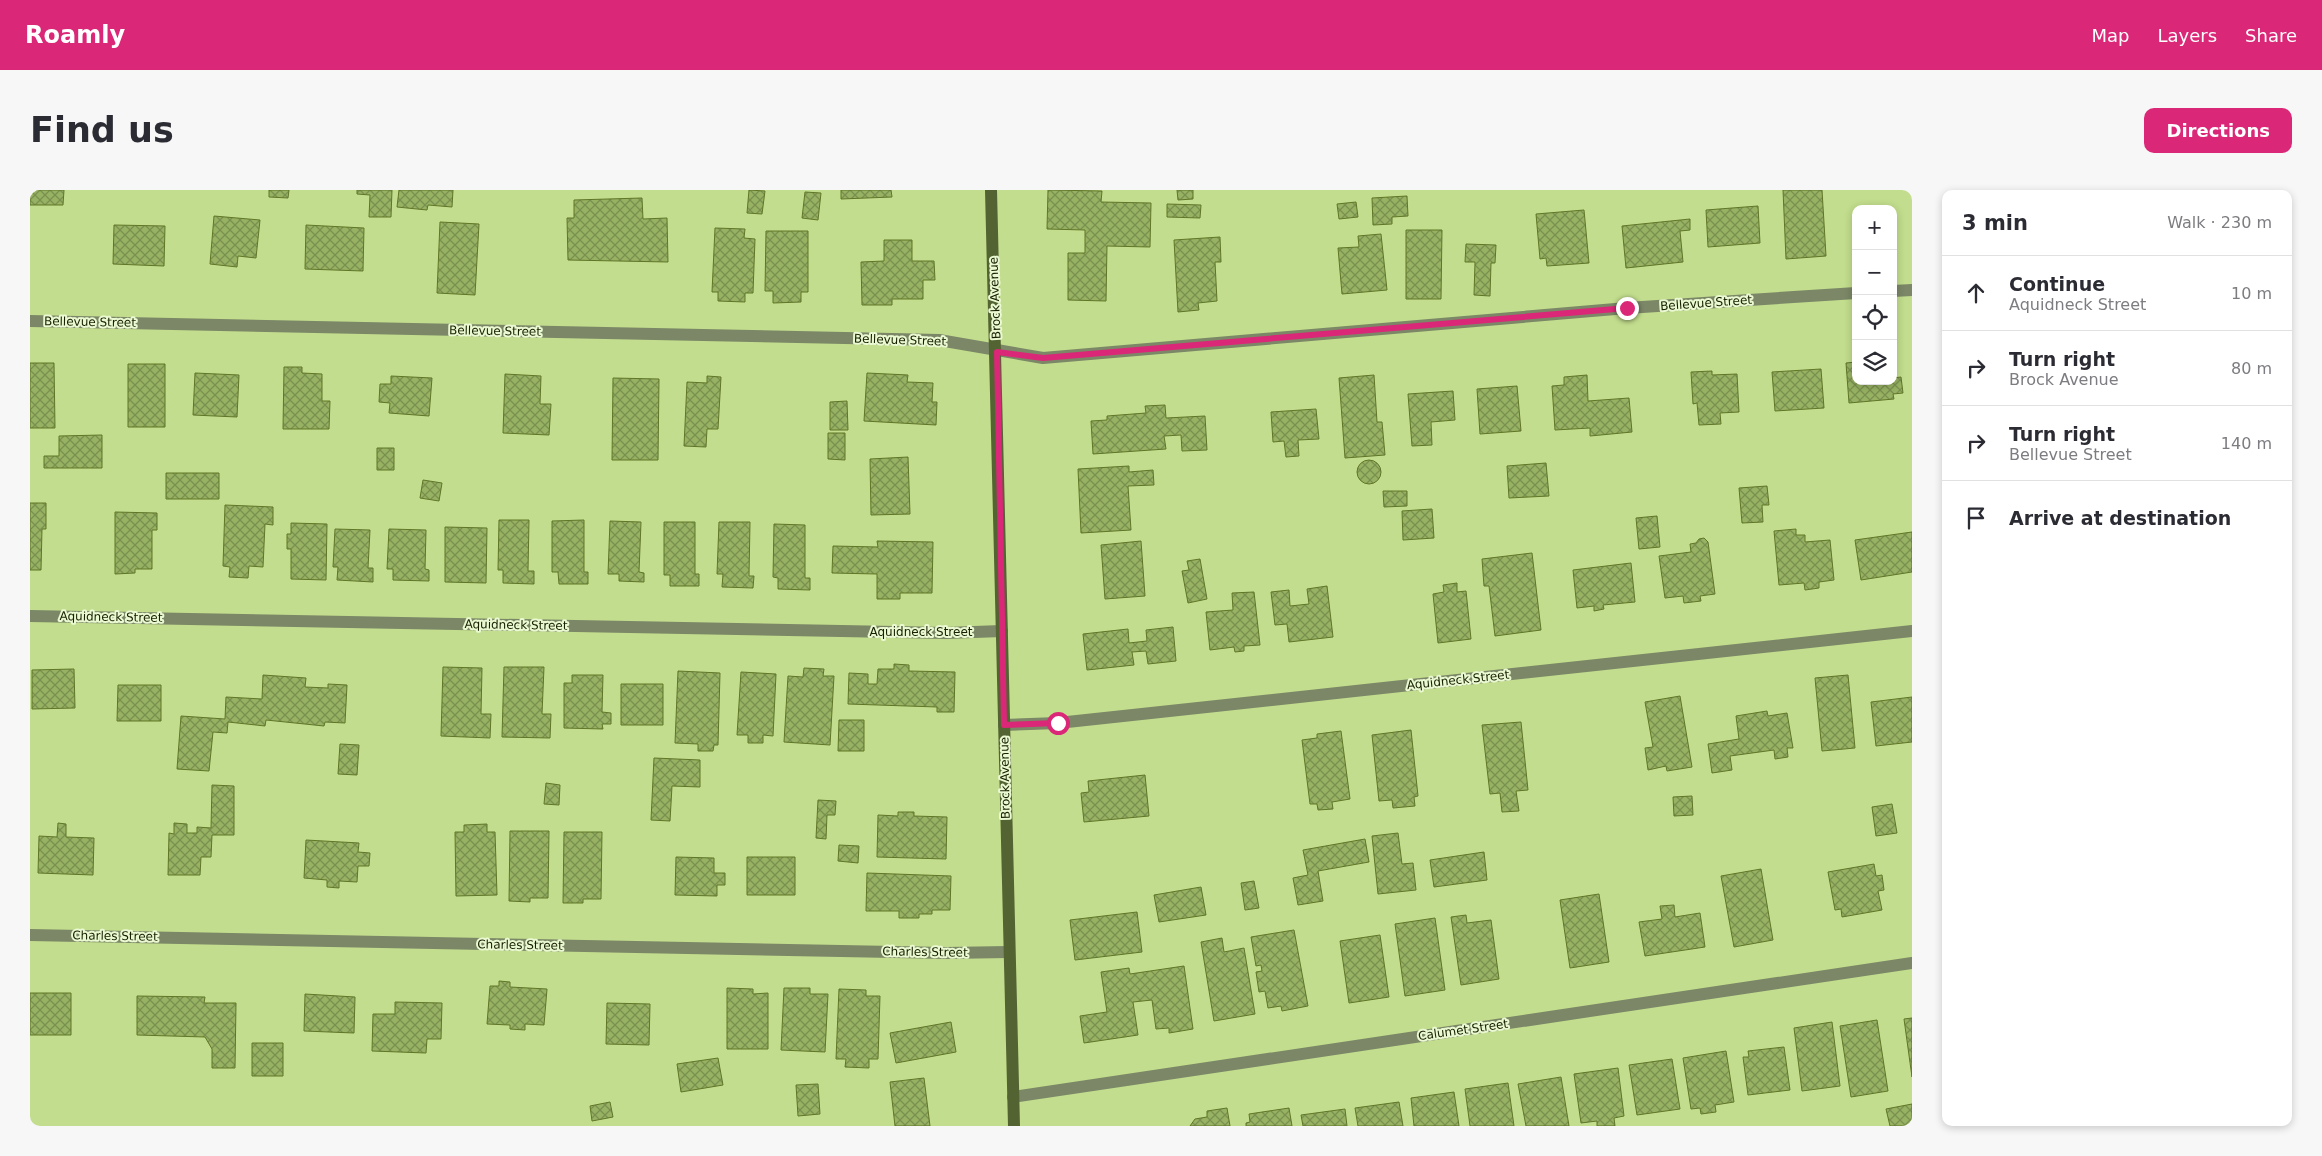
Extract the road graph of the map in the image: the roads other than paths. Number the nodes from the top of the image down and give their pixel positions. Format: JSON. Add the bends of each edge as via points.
{"nodes":[{"id":1,"x":992,"y":190,"type":"edge"},
{"id":2,"x":1912,"y":290,"type":"edge"},
{"id":3,"x":1897,"y":291,"type":"edge"},
{"id":4,"x":1852,"y":293,"type":"edge"},
{"id":5,"x":30,"y":321,"type":"edge"},
{"id":6,"x":997,"y":352,"type":"junction"},
{"id":7,"x":30,"y":616,"type":"edge"},
{"id":8,"x":1002,"y":631,"type":"junction"},
{"id":9,"x":1912,"y":631,"type":"edge"},
{"id":10,"x":1004,"y":725,"type":"junction"},
{"id":11,"x":30,"y":935,"type":"edge"},
{"id":12,"x":1009,"y":952,"type":"junction"},
{"id":13,"x":1912,"y":963,"type":"edge"},
{"id":14,"x":1013,"y":1097,"type":"junction"},
{"id":15,"x":1014,"y":1126,"type":"edge"}],
"edges":[{"from":1,"to":6,"type":"main road","name":"Brock Avenue"},
{"from":2,"to":3,"type":"street"},
{"from":4,"to":6,"type":"street","name":"Bellevue Street","via":[[1627,308],[1043,358]]},
{"from":5,"to":6,"type":"street","name":"Bellevue Street","via":[[940,340]]},
{"from":6,"to":8,"type":"main road","name":"Brock Avenue"},
{"from":7,"to":8,"type":"street","name":"Aquidneck Street","via":[[936,633]]},
{"from":8,"to":10,"type":"main road","name":"Brock Avenue"},
{"from":9,"to":10,"type":"street","name":"Aquidneck Street","via":[[1058,723]]},
{"from":10,"to":12,"type":"main road","name":"Brock Avenue"},
{"from":11,"to":12,"type":"street","name":"Charles Street"},
{"from":12,"to":14,"type":"main road","name":"Brock Avenue"},
{"from":13,"to":14,"type":"street","name":"Calumet Street"},
{"from":14,"to":15,"type":"main road","name":"Brock Avenue"}]}
